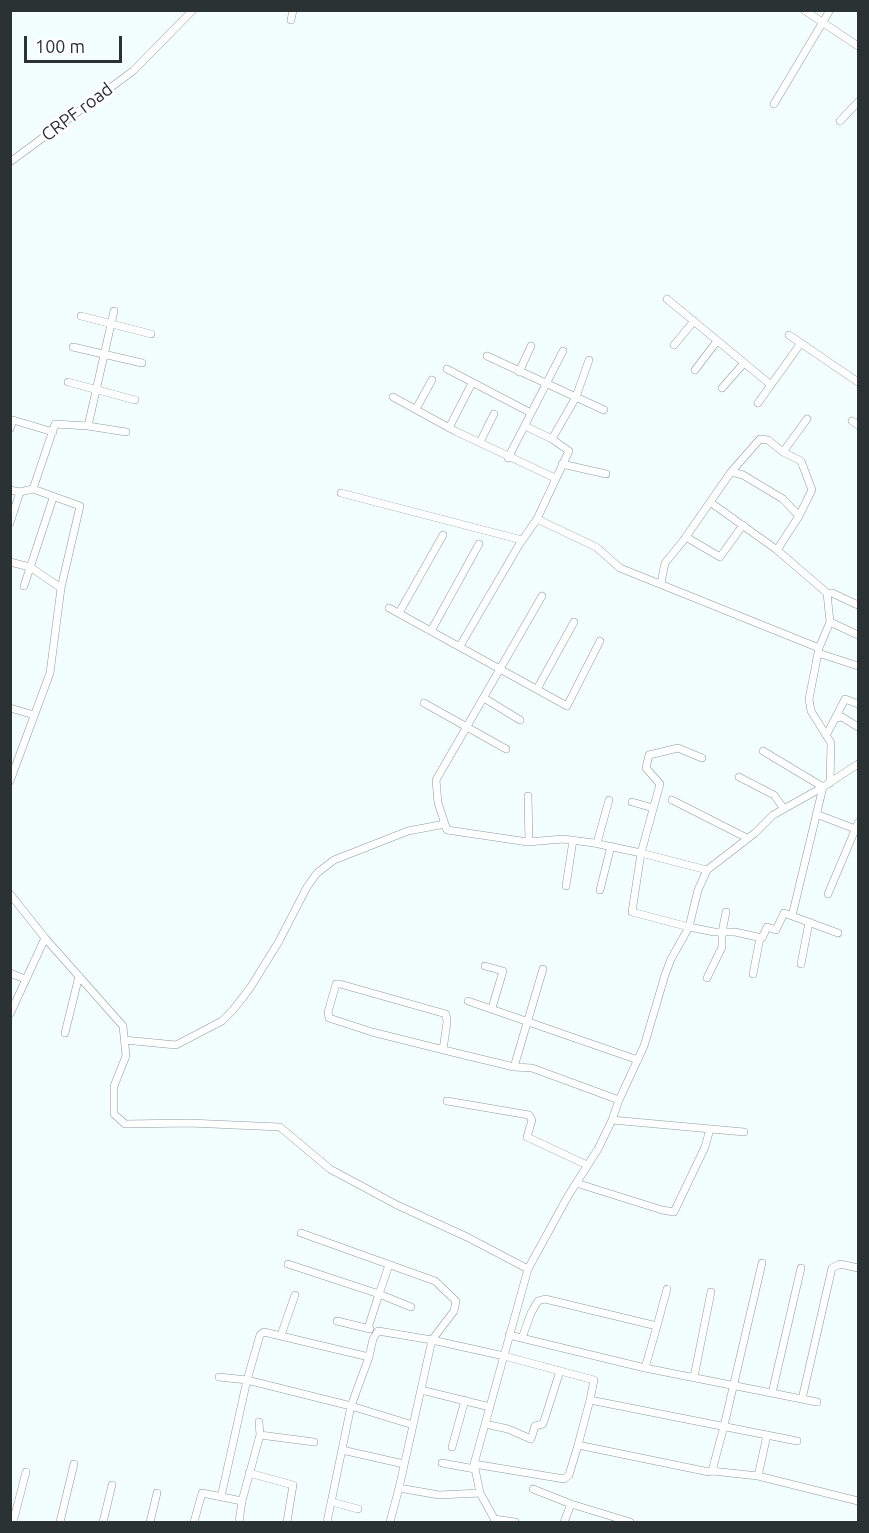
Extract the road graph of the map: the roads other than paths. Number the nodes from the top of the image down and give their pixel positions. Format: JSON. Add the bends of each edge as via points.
{"nodes":[{"id":1,"x":293,"y":10,"type":"edge"},
{"id":2,"x":804,"y":10,"type":"edge"},
{"id":3,"x":830,"y":10,"type":"edge"},
{"id":4,"x":191,"y":11,"type":"edge"},
{"id":5,"x":291,"y":20,"type":"dead end"},
{"id":6,"x":822,"y":23,"type":"junction"},
{"id":7,"x":858,"y":46,"type":"edge"},
{"id":8,"x":858,"y":102,"type":"edge"},
{"id":9,"x":774,"y":104,"type":"dead end"},
{"id":10,"x":840,"y":121,"type":"dead end"},
{"id":11,"x":10,"y":162,"type":"edge"},
{"id":12,"x":667,"y":299,"type":"dead end"},
{"id":13,"x":114,"y":311,"type":"dead end"},
{"id":14,"x":81,"y":316,"type":"dead end"},
{"id":15,"x":694,"y":321,"type":"junction"},
{"id":16,"x":111,"y":324,"type":"junction"},
{"id":17,"x":151,"y":334,"type":"dead end"},
{"id":18,"x":789,"y":335,"type":"dead end"},
{"id":19,"x":717,"y":341,"type":"junction"},
{"id":20,"x":801,"y":343,"type":"junction"},
{"id":21,"x":674,"y":345,"type":"dead end"},
{"id":22,"x":531,"y":346,"type":"dead end"},
{"id":23,"x":73,"y":347,"type":"dead end"},
{"id":24,"x":563,"y":351,"type":"dead end"},
{"id":25,"x":104,"y":354,"type":"junction"},
{"id":26,"x":487,"y":356,"type":"dead end"},
{"id":27,"x":589,"y":360,"type":"dead end"},
{"id":28,"x":142,"y":363,"type":"dead end"},
{"id":29,"x":744,"y":363,"type":"junction"},
{"id":30,"x":447,"y":369,"type":"dead end"},
{"id":31,"x":694,"y":370,"type":"dead end"},
{"id":32,"x":519,"y":372,"type":"junction"},
{"id":33,"x":432,"y":380,"type":"dead end"},
{"id":34,"x":68,"y":382,"type":"dead end"},
{"id":35,"x":858,"y":382,"type":"edge"},
{"id":36,"x":472,"y":383,"type":"junction"},
{"id":37,"x":546,"y":384,"type":"junction"},
{"id":38,"x":771,"y":385,"type":"junction"},
{"id":39,"x":722,"y":388,"type":"dead end"},
{"id":40,"x":96,"y":389,"type":"junction"},
{"id":41,"x":393,"y":397,"type":"dead end"},
{"id":42,"x":576,"y":397,"type":"junction"},
{"id":43,"x":135,"y":400,"type":"dead end"},
{"id":44,"x":758,"y":403,"type":"dead end"},
{"id":45,"x":416,"y":409,"type":"junction"},
{"id":46,"x":604,"y":410,"type":"dead end"},
{"id":47,"x":531,"y":413,"type":"junction"},
{"id":48,"x":494,"y":414,"type":"dead end"},
{"id":49,"x":807,"y":419,"type":"dead end"},
{"id":50,"x":87,"y":426,"type":"junction"},
{"id":51,"x":525,"y":426,"type":"junction"},
{"id":52,"x":449,"y":428,"type":"junction"},
{"id":53,"x":10,"y":429,"type":"edge"},
{"id":54,"x":53,"y":432,"type":"junction"},
{"id":55,"x":126,"y":432,"type":"dead end"},
{"id":56,"x":552,"y":439,"type":"junction"},
{"id":57,"x":480,"y":442,"type":"junction"},
{"id":58,"x":783,"y":452,"type":"junction"},
{"id":59,"x":508,"y":458,"type":"junction"},
{"id":60,"x":562,"y":464,"type":"junction"},
{"id":61,"x":731,"y":472,"type":"junction"},
{"id":62,"x":606,"y":474,"type":"dead end"},
{"id":63,"x":555,"y":478,"type":"junction"},
{"id":64,"x":33,"y":489,"type":"junction"},
{"id":65,"x":10,"y":490,"type":"edge"},
{"id":66,"x":20,"y":492,"type":"junction"},
{"id":67,"x":341,"y":493,"type":"dead end"},
{"id":68,"x":53,"y":498,"type":"junction"},
{"id":69,"x":710,"y":502,"type":"junction"},
{"id":70,"x":799,"y":516,"type":"junction"},
{"id":71,"x":537,"y":519,"type":"junction"},
{"id":72,"x":10,"y":523,"type":"edge"},
{"id":73,"x":743,"y":525,"type":"junction"},
{"id":74,"x":442,"y":534,"type":"dead end"},
{"id":75,"x":686,"y":537,"type":"junction"},
{"id":76,"x":522,"y":540,"type":"junction"},
{"id":77,"x":479,"y":544,"type":"dead end"},
{"id":78,"x":777,"y":550,"type":"junction"},
{"id":79,"x":10,"y":562,"type":"edge"},
{"id":80,"x":30,"y":567,"type":"junction"},
{"id":81,"x":661,"y":583,"type":"junction"},
{"id":82,"x":24,"y":586,"type":"dead end"},
{"id":83,"x":61,"y":588,"type":"junction"},
{"id":84,"x":826,"y":593,"type":"junction"},
{"id":85,"x":542,"y":596,"type":"dead end"},
{"id":86,"x":858,"y":605,"type":"edge"},
{"id":87,"x":390,"y":608,"type":"dead end"},
{"id":88,"x":399,"y":613,"type":"junction"},
{"id":89,"x":573,"y":622,"type":"dead end"},
{"id":90,"x":830,"y":622,"type":"junction"},
{"id":91,"x":431,"y":631,"type":"junction"},
{"id":92,"x":858,"y":635,"type":"edge"},
{"id":93,"x":600,"y":641,"type":"dead end"},
{"id":94,"x":460,"y":646,"type":"junction"},
{"id":95,"x":818,"y":650,"type":"junction"},
{"id":96,"x":858,"y":666,"type":"edge"},
{"id":97,"x":501,"y":669,"type":"junction"},
{"id":98,"x":537,"y":689,"type":"junction"},
{"id":99,"x":484,"y":698,"type":"junction"},
{"id":100,"x":424,"y":704,"type":"dead end"},
{"id":101,"x":858,"y":704,"type":"edge"},
{"id":102,"x":10,"y":708,"type":"edge"},
{"id":103,"x":34,"y":716,"type":"junction"},
{"id":104,"x":836,"y":718,"type":"junction"},
{"id":105,"x":520,"y":720,"type":"dead end"},
{"id":106,"x":466,"y":727,"type":"junction"},
{"id":107,"x":858,"y":727,"type":"edge"},
{"id":108,"x":825,"y":734,"type":"junction"},
{"id":109,"x":506,"y":749,"type":"dead end"},
{"id":110,"x":763,"y":751,"type":"dead end"},
{"id":111,"x":702,"y":758,"type":"dead end"},
{"id":112,"x":858,"y":764,"type":"edge"},
{"id":113,"x":739,"y":777,"type":"dead end"},
{"id":114,"x":10,"y":781,"type":"edge"},
{"id":115,"x":827,"y":785,"type":"junction"},
{"id":116,"x":528,"y":796,"type":"dead end"},
{"id":117,"x":609,"y":800,"type":"dead end"},
{"id":118,"x":672,"y":800,"type":"dead end"},
{"id":119,"x":632,"y":802,"type":"dead end"},
{"id":120,"x":653,"y":808,"type":"junction"},
{"id":121,"x":784,"y":809,"type":"junction"},
{"id":122,"x":816,"y":814,"type":"junction"},
{"id":123,"x":445,"y":824,"type":"junction"},
{"id":124,"x":858,"y":827,"type":"edge"},
{"id":125,"x":747,"y":838,"type":"junction"},
{"id":126,"x":573,"y":840,"type":"junction"},
{"id":127,"x":529,"y":842,"type":"junction"},
{"id":128,"x":597,"y":843,"type":"junction"},
{"id":129,"x":611,"y":846,"type":"junction"},
{"id":130,"x":641,"y":853,"type":"junction"},
{"id":131,"x":707,"y":870,"type":"junction"},
{"id":132,"x":566,"y":886,"type":"dead end"},
{"id":133,"x":600,"y":890,"type":"dead end"},
{"id":134,"x":10,"y":894,"type":"edge"},
{"id":135,"x":828,"y":894,"type":"dead end"},
{"id":136,"x":726,"y":912,"type":"dead end"},
{"id":137,"x":792,"y":916,"type":"junction"},
{"id":138,"x":809,"y":922,"type":"junction"},
{"id":139,"x":689,"y":927,"type":"junction"},
{"id":140,"x":722,"y":932,"type":"junction"},
{"id":141,"x":838,"y":933,"type":"dead end"},
{"id":142,"x":45,"y":938,"type":"junction"},
{"id":143,"x":760,"y":938,"type":"junction"},
{"id":144,"x":801,"y":964,"type":"dead end"},
{"id":145,"x":485,"y":966,"type":"dead end"},
{"id":146,"x":543,"y":969,"type":"dead end"},
{"id":147,"x":10,"y":973,"type":"edge"},
{"id":148,"x":753,"y":974,"type":"dead end"},
{"id":149,"x":79,"y":976,"type":"junction"},
{"id":150,"x":707,"y":978,"type":"dead end"},
{"id":151,"x":26,"y":979,"type":"junction"},
{"id":152,"x":468,"y":1001,"type":"dead end"},
{"id":153,"x":492,"y":1008,"type":"junction"},
{"id":154,"x":10,"y":1014,"type":"edge"},
{"id":155,"x":527,"y":1020,"type":"junction"},
{"id":156,"x":65,"y":1033,"type":"dead end"},
{"id":157,"x":124,"y":1040,"type":"junction"},
{"id":158,"x":444,"y":1050,"type":"junction"},
{"id":159,"x":638,"y":1060,"type":"junction"},
{"id":160,"x":514,"y":1067,"type":"junction"},
{"id":161,"x":619,"y":1100,"type":"junction"},
{"id":162,"x":447,"y":1101,"type":"dead end"},
{"id":163,"x":612,"y":1120,"type":"junction"},
{"id":164,"x":710,"y":1129,"type":"junction"},
{"id":165,"x":744,"y":1132,"type":"dead end"},
{"id":166,"x":587,"y":1166,"type":"junction"},
{"id":167,"x":576,"y":1183,"type":"junction"},
{"id":168,"x":301,"y":1233,"type":"dead end"},
{"id":169,"x":762,"y":1263,"type":"dead end"},
{"id":170,"x":288,"y":1264,"type":"dead end"},
{"id":171,"x":389,"y":1265,"type":"junction"},
{"id":172,"x":801,"y":1268,"type":"dead end"},
{"id":173,"x":858,"y":1268,"type":"edge"},
{"id":174,"x":528,"y":1269,"type":"junction"},
{"id":175,"x":667,"y":1289,"type":"dead end"},
{"id":176,"x":711,"y":1292,"type":"dead end"},
{"id":177,"x":379,"y":1294,"type":"junction"},
{"id":178,"x":294,"y":1295,"type":"dead end"},
{"id":179,"x":520,"y":1303,"type":"junction"},
{"id":180,"x":536,"y":1306,"type":"junction"},
{"id":181,"x":411,"y":1307,"type":"dead end"},
{"id":182,"x":337,"y":1321,"type":"dead end"},
{"id":183,"x":657,"y":1326,"type":"junction"},
{"id":184,"x":368,"y":1328,"type":"junction"},
{"id":185,"x":378,"y":1331,"type":"junction"},
{"id":186,"x":281,"y":1335,"type":"junction"},
{"id":187,"x":509,"y":1335,"type":"junction"},
{"id":188,"x":522,"y":1338,"type":"junction"},
{"id":189,"x":432,"y":1340,"type":"junction"},
{"id":190,"x":504,"y":1356,"type":"junction"},
{"id":191,"x":369,"y":1357,"type":"junction"},
{"id":192,"x":645,"y":1368,"type":"junction"},
{"id":193,"x":560,"y":1371,"type":"junction"},
{"id":194,"x":219,"y":1377,"type":"dead end"},
{"id":195,"x":694,"y":1377,"type":"junction"},
{"id":196,"x":248,"y":1380,"type":"junction"},
{"id":197,"x":733,"y":1385,"type":"junction"},
{"id":198,"x":421,"y":1390,"type":"junction"},
{"id":199,"x":772,"y":1393,"type":"junction"},
{"id":200,"x":465,"y":1400,"type":"junction"},
{"id":201,"x":590,"y":1400,"type":"junction"},
{"id":202,"x":802,"y":1400,"type":"junction"},
{"id":203,"x":817,"y":1402,"type":"dead end"},
{"id":204,"x":351,"y":1406,"type":"junction"},
{"id":205,"x":490,"y":1407,"type":"junction"},
{"id":206,"x":259,"y":1422,"type":"dead end"},
{"id":207,"x":485,"y":1424,"type":"junction"},
{"id":208,"x":413,"y":1425,"type":"junction"},
{"id":209,"x":724,"y":1426,"type":"junction"},
{"id":210,"x":260,"y":1435,"type":"junction"},
{"id":211,"x":767,"y":1435,"type":"junction"},
{"id":212,"x":797,"y":1441,"type":"dead end"},
{"id":213,"x":314,"y":1442,"type":"dead end"},
{"id":214,"x":578,"y":1445,"type":"junction"},
{"id":215,"x":452,"y":1447,"type":"dead end"},
{"id":216,"x":342,"y":1450,"type":"junction"},
{"id":217,"x":442,"y":1463,"type":"dead end"},
{"id":218,"x":74,"y":1464,"type":"dead end"},
{"id":219,"x":404,"y":1464,"type":"junction"},
{"id":220,"x":475,"y":1466,"type":"junction"},
{"id":221,"x":712,"y":1471,"type":"junction"},
{"id":222,"x":26,"y":1472,"type":"dead end"},
{"id":223,"x":249,"y":1473,"type":"junction"},
{"id":224,"x":758,"y":1476,"type":"junction"},
{"id":225,"x":112,"y":1485,"type":"dead end"},
{"id":226,"x":399,"y":1488,"type":"junction"},
{"id":227,"x":534,"y":1489,"type":"dead end"},
{"id":228,"x":157,"y":1493,"type":"dead end"},
{"id":229,"x":480,"y":1493,"type":"junction"},
{"id":230,"x":221,"y":1497,"type":"junction"},
{"id":231,"x":242,"y":1501,"type":"junction"},
{"id":232,"x":858,"y":1501,"type":"edge"},
{"id":233,"x":332,"y":1502,"type":"junction"},
{"id":234,"x":571,"y":1504,"type":"junction"},
{"id":235,"x":358,"y":1509,"type":"dead end"},
{"id":236,"x":495,"y":1520,"type":"edge"},
{"id":237,"x":13,"y":1522,"type":"edge"},
{"id":238,"x":60,"y":1522,"type":"edge"},
{"id":239,"x":103,"y":1522,"type":"edge"},
{"id":240,"x":150,"y":1522,"type":"edge"},
{"id":241,"x":194,"y":1522,"type":"edge"},
{"id":242,"x":239,"y":1522,"type":"edge"},
{"id":243,"x":287,"y":1522,"type":"edge"},
{"id":244,"x":327,"y":1522,"type":"edge"},
{"id":245,"x":390,"y":1522,"type":"edge"},
{"id":246,"x":515,"y":1522,"type":"edge"},
{"id":247,"x":564,"y":1522,"type":"edge"},
{"id":248,"x":630,"y":1522,"type":"edge"}],
"edges":[{"from":1,"to":5,"type":"street"},
{"from":2,"to":6,"type":"street"},
{"from":3,"to":6,"type":"street"},
{"from":4,"to":11,"type":"street","name":"CRPF road","via":[[133,70]]},
{"from":6,"to":7,"type":"street"},
{"from":6,"to":9,"type":"street"},
{"from":8,"to":10,"type":"street"},
{"from":12,"to":15,"type":"street"},
{"from":13,"to":16,"type":"street"},
{"from":14,"to":16,"type":"street"},
{"from":15,"to":19,"type":"street"},
{"from":15,"to":21,"type":"street"},
{"from":16,"to":17,"type":"street"},
{"from":16,"to":25,"type":"street"},
{"from":18,"to":20,"type":"street"},
{"from":19,"to":29,"type":"street"},
{"from":19,"to":31,"type":"street"},
{"from":20,"to":35,"type":"street"},
{"from":20,"to":38,"type":"street"},
{"from":22,"to":32,"type":"street"},
{"from":23,"to":25,"type":"street"},
{"from":24,"to":37,"type":"street"},
{"from":25,"to":28,"type":"street"},
{"from":25,"to":40,"type":"street"},
{"from":26,"to":32,"type":"street"},
{"from":27,"to":42,"type":"street"},
{"from":29,"to":38,"type":"street"},
{"from":29,"to":39,"type":"street"},
{"from":30,"to":36,"type":"street"},
{"from":32,"to":37,"type":"street"},
{"from":33,"to":45,"type":"street"},
{"from":34,"to":40,"type":"street"},
{"from":36,"to":47,"type":"street"},
{"from":36,"to":52,"type":"street"},
{"from":37,"to":42,"type":"street"},
{"from":37,"to":47,"type":"street"},
{"from":38,"to":44,"type":"street"},
{"from":40,"to":43,"type":"street"},
{"from":40,"to":50,"type":"street"},
{"from":41,"to":45,"type":"street"},
{"from":42,"to":46,"type":"street"},
{"from":42,"to":56,"type":"street"},
{"from":45,"to":52,"type":"street"},
{"from":47,"to":51,"type":"street"},
{"from":48,"to":57,"type":"street"},
{"from":49,"to":58,"type":"street"},
{"from":50,"to":54,"type":"street","via":[[55,424]]},
{"from":50,"to":55,"type":"street"},
{"from":51,"to":56,"type":"street"},
{"from":51,"to":59,"type":"street"},
{"from":52,"to":57,"type":"street"},
{"from":53,"to":54,"type":"street","via":[[14,420]]},
{"from":54,"to":64,"type":"street"},
{"from":56,"to":60,"type":"street","via":[[569,451]]},
{"from":57,"to":59,"type":"street"},
{"from":58,"to":61,"type":"street","via":[[768,440],[760,439]]},
{"from":58,"to":70,"type":"street","via":[[801,461],[812,490]]},
{"from":59,"to":63,"type":"street"},
{"from":60,"to":62,"type":"street"},
{"from":60,"to":63,"type":"street"},
{"from":61,"to":69,"type":"street"},
{"from":61,"to":70,"type":"street","via":[[783,499]]},
{"from":63,"to":71,"type":"street"},
{"from":64,"to":66,"type":"street"},
{"from":64,"to":68,"type":"street"},
{"from":65,"to":66,"type":"street"},
{"from":66,"to":72,"type":"street"},
{"from":67,"to":76,"type":"street"},
{"from":68,"to":80,"type":"street"},
{"from":68,"to":83,"type":"street","via":[[80,506]]},
{"from":69,"to":73,"type":"street"},
{"from":69,"to":75,"type":"street"},
{"from":70,"to":78,"type":"street"},
{"from":71,"to":76,"type":"street"},
{"from":71,"to":81,"type":"street","via":[[596,547],[620,568]]},
{"from":73,"to":75,"type":"street","via":[[720,556]]},
{"from":73,"to":78,"type":"street"},
{"from":74,"to":88,"type":"street"},
{"from":75,"to":81,"type":"street","via":[[666,562]]},
{"from":76,"to":94,"type":"street"},
{"from":77,"to":91,"type":"street"},
{"from":78,"to":84,"type":"street"},
{"from":79,"to":80,"type":"street"},
{"from":80,"to":82,"type":"street"},
{"from":80,"to":83,"type":"street"},
{"from":81,"to":95,"type":"street"},
{"from":83,"to":103,"type":"street","via":[[50,673]]},
{"from":84,"to":86,"type":"street"},
{"from":84,"to":90,"type":"street"},
{"from":85,"to":97,"type":"street"},
{"from":87,"to":88,"type":"street"},
{"from":88,"to":91,"type":"street"},
{"from":89,"to":98,"type":"street"},
{"from":90,"to":92,"type":"street"},
{"from":90,"to":95,"type":"street"},
{"from":91,"to":94,"type":"street"},
{"from":93,"to":98,"type":"street","via":[[567,706]]},
{"from":94,"to":97,"type":"street"},
{"from":95,"to":96,"type":"street"},
{"from":95,"to":108,"type":"street","via":[[809,699],[811,711]]},
{"from":97,"to":98,"type":"street"},
{"from":97,"to":99,"type":"street"},
{"from":99,"to":105,"type":"street"},
{"from":99,"to":106,"type":"street"},
{"from":100,"to":106,"type":"street"},
{"from":101,"to":104,"type":"street","via":[[845,699]]},
{"from":102,"to":103,"type":"street"},
{"from":103,"to":114,"type":"street"},
{"from":104,"to":107,"type":"street","via":[[842,717]]},
{"from":104,"to":108,"type":"street"},
{"from":106,"to":109,"type":"street"},
{"from":106,"to":123,"type":"street","via":[[436,780]]},
{"from":108,"to":115,"type":"street","via":[[831,743]]},
{"from":110,"to":115,"type":"street"},
{"from":111,"to":120,"type":"street","via":[[678,748],[649,755],[646,768],[660,784]]},
{"from":112,"to":115,"type":"street"},
{"from":113,"to":121,"type":"street","via":[[774,795]]},
{"from":115,"to":121,"type":"street"},
{"from":115,"to":122,"type":"street"},
{"from":116,"to":127,"type":"street"},
{"from":117,"to":128,"type":"street"},
{"from":118,"to":125,"type":"street"},
{"from":119,"to":120,"type":"street"},
{"from":120,"to":130,"type":"street"},
{"from":121,"to":125,"type":"street"},
{"from":122,"to":124,"type":"street"},
{"from":122,"to":137,"type":"street"},
{"from":123,"to":127,"type":"street","via":[[447,830]]},
{"from":123,"to":157,"type":"street","via":[[408,831],[334,860],[317,873],[250,988],[222,1021],[176,1045]]},
{"from":124,"to":135,"type":"street"},
{"from":125,"to":131,"type":"street"},
{"from":126,"to":127,"type":"street"},
{"from":126,"to":128,"type":"street"},
{"from":126,"to":132,"type":"street"},
{"from":128,"to":129,"type":"street"},
{"from":129,"to":130,"type":"street"},
{"from":129,"to":133,"type":"street"},
{"from":130,"to":131,"type":"street"},
{"from":130,"to":139,"type":"street","via":[[632,912]]},
{"from":131,"to":139,"type":"street"},
{"from":134,"to":142,"type":"street"},
{"from":136,"to":140,"type":"street"},
{"from":137,"to":138,"type":"street"},
{"from":137,"to":143,"type":"street","via":[[784,913],[776,930],[767,927]]},
{"from":138,"to":141,"type":"street"},
{"from":138,"to":144,"type":"street"},
{"from":139,"to":140,"type":"street"},
{"from":139,"to":159,"type":"street","via":[[671,959]]},
{"from":140,"to":143,"type":"street"},
{"from":140,"to":150,"type":"street","via":[[722,947]]},
{"from":142,"to":149,"type":"street"},
{"from":142,"to":151,"type":"street"},
{"from":143,"to":148,"type":"street"},
{"from":145,"to":153,"type":"street","via":[[504,971]]},
{"from":146,"to":155,"type":"street"},
{"from":147,"to":151,"type":"street"},
{"from":149,"to":156,"type":"street"},
{"from":149,"to":157,"type":"street","via":[[119,1020]]},
{"from":151,"to":154,"type":"street"},
{"from":152,"to":153,"type":"street"},
{"from":153,"to":155,"type":"street"},
{"from":155,"to":159,"type":"street"},
{"from":155,"to":160,"type":"street"},
{"from":157,"to":174,"type":"street","via":[[126,1056],[114,1086],[114,1114],[126,1124],[280,1127],[330,1168]]},
{"from":158,"to":158,"type":"street","via":[[329,1018],[336,984],[446,1014]]},
{"from":158,"to":160,"type":"street"},
{"from":159,"to":161,"type":"street"},
{"from":160,"to":161,"type":"street","via":[[532,1068]]},
{"from":161,"to":163,"type":"street"},
{"from":162,"to":166,"type":"street","via":[[529,1114],[532,1120],[527,1137]]},
{"from":163,"to":164,"type":"street"},
{"from":163,"to":166,"type":"street"},
{"from":164,"to":165,"type":"street"},
{"from":164,"to":167,"type":"street","via":[[674,1212]]},
{"from":166,"to":167,"type":"street"},
{"from":167,"to":174,"type":"street"},
{"from":168,"to":171,"type":"street"},
{"from":169,"to":197,"type":"street"},
{"from":170,"to":177,"type":"street"},
{"from":171,"to":177,"type":"street"},
{"from":171,"to":189,"type":"street","via":[[435,1281],[456,1301],[454,1311]]},
{"from":172,"to":199,"type":"street"},
{"from":173,"to":202,"type":"street","via":[[840,1264],[832,1268]]},
{"from":174,"to":179,"type":"street"},
{"from":175,"to":183,"type":"street"},
{"from":176,"to":195,"type":"street"},
{"from":177,"to":181,"type":"street"},
{"from":177,"to":184,"type":"street"},
{"from":178,"to":186,"type":"street"},
{"from":179,"to":180,"type":"street"},
{"from":179,"to":187,"type":"street"},
{"from":180,"to":183,"type":"street","via":[[545,1299]]},
{"from":180,"to":188,"type":"street"},
{"from":182,"to":184,"type":"street"},
{"from":183,"to":192,"type":"street"},
{"from":184,"to":185,"type":"street"},
{"from":185,"to":189,"type":"street"},
{"from":185,"to":191,"type":"street"},
{"from":186,"to":191,"type":"street"},
{"from":186,"to":196,"type":"street","via":[[260,1335]]},
{"from":187,"to":188,"type":"street"},
{"from":187,"to":190,"type":"street"},
{"from":188,"to":192,"type":"street"},
{"from":189,"to":190,"type":"street"},
{"from":189,"to":198,"type":"street"},
{"from":190,"to":193,"type":"street"},
{"from":190,"to":205,"type":"street"},
{"from":191,"to":204,"type":"street"},
{"from":192,"to":195,"type":"street"},
{"from":193,"to":201,"type":"street","via":[[594,1380]]},
{"from":193,"to":207,"type":"street","via":[[543,1424],[535,1426],[531,1439]]},
{"from":194,"to":196,"type":"street"},
{"from":195,"to":197,"type":"street"},
{"from":196,"to":204,"type":"street"},
{"from":196,"to":230,"type":"street"},
{"from":197,"to":199,"type":"street"},
{"from":197,"to":209,"type":"street"},
{"from":198,"to":200,"type":"street"},
{"from":198,"to":208,"type":"street"},
{"from":199,"to":202,"type":"street"},
{"from":200,"to":205,"type":"street"},
{"from":200,"to":215,"type":"street"},
{"from":201,"to":209,"type":"street"},
{"from":201,"to":214,"type":"street"},
{"from":202,"to":203,"type":"street"},
{"from":204,"to":208,"type":"street"},
{"from":204,"to":216,"type":"street"},
{"from":205,"to":207,"type":"street"},
{"from":206,"to":210,"type":"street"},
{"from":207,"to":220,"type":"street"},
{"from":208,"to":219,"type":"street"},
{"from":209,"to":211,"type":"street"},
{"from":209,"to":221,"type":"street"},
{"from":210,"to":213,"type":"street"},
{"from":210,"to":223,"type":"street"},
{"from":211,"to":212,"type":"street"},
{"from":211,"to":224,"type":"street"},
{"from":214,"to":220,"type":"street","via":[[569,1475],[564,1479]]},
{"from":214,"to":221,"type":"street"},
{"from":216,"to":219,"type":"street"},
{"from":216,"to":233,"type":"street"},
{"from":217,"to":220,"type":"street"},
{"from":218,"to":238,"type":"street"},
{"from":219,"to":226,"type":"street"},
{"from":220,"to":229,"type":"street"},
{"from":221,"to":224,"type":"street"},
{"from":222,"to":237,"type":"street"},
{"from":223,"to":231,"type":"street"},
{"from":223,"to":243,"type":"street","via":[[293,1485]]},
{"from":224,"to":232,"type":"street"},
{"from":225,"to":239,"type":"street"},
{"from":226,"to":229,"type":"street","via":[[439,1495]]},
{"from":226,"to":245,"type":"street"},
{"from":227,"to":234,"type":"street"},
{"from":228,"to":240,"type":"street"},
{"from":229,"to":236,"type":"street"},
{"from":230,"to":231,"type":"street"},
{"from":230,"to":241,"type":"street","via":[[202,1493]]},
{"from":231,"to":242,"type":"street"},
{"from":233,"to":235,"type":"street"},
{"from":233,"to":244,"type":"street"},
{"from":234,"to":247,"type":"street"},
{"from":234,"to":248,"type":"street"},
{"from":236,"to":246,"type":"street"}]}
